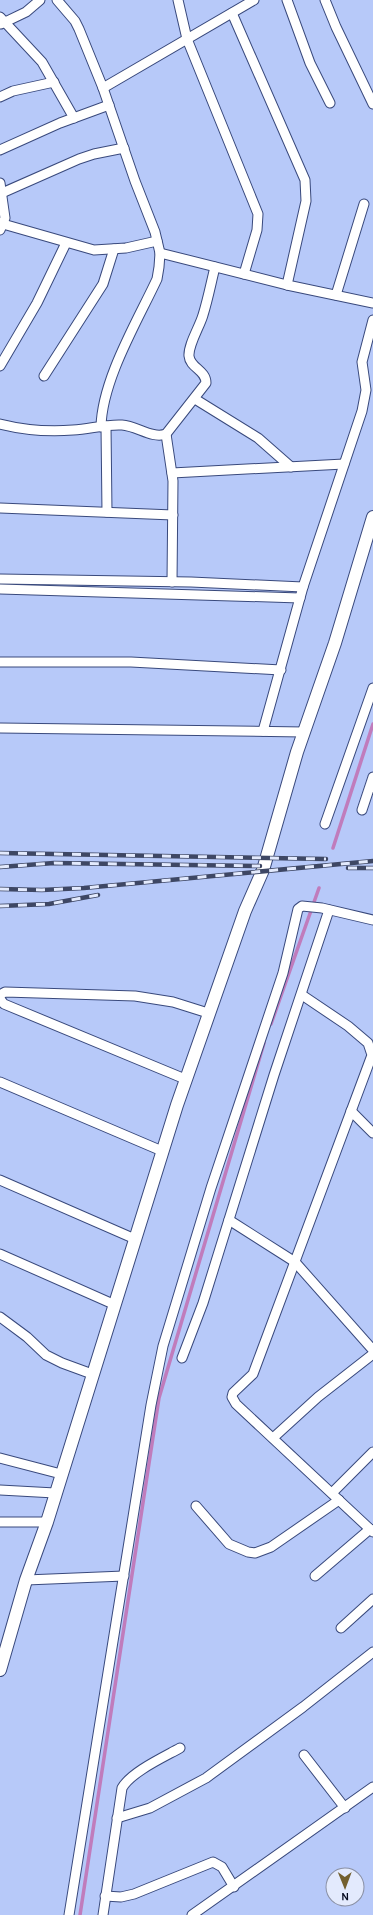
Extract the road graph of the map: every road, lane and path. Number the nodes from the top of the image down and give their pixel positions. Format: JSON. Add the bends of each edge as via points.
{"nodes":[{"id":1,"x":40,"y":0,"type":"edge"},
{"id":2,"x":57,"y":0,"type":"edge"},
{"id":3,"x":178,"y":0,"type":"edge"},
{"id":4,"x":254,"y":0,"type":"edge"},
{"id":5,"x":287,"y":0,"type":"edge"},
{"id":6,"x":325,"y":0,"type":"edge"},
{"id":7,"x":232,"y":13,"type":"junction"},
{"id":8,"x":2,"y":21,"type":"edge"},
{"id":9,"x":187,"y":39,"type":"junction"},
{"id":10,"x":54,"y":82,"type":"junction"},
{"id":11,"x":103,"y":88,"type":"junction"},
{"id":12,"x":0,"y":97,"type":"edge"},
{"id":13,"x":330,"y":103,"type":"dead end"},
{"id":14,"x":373,"y":104,"type":"edge"},
{"id":15,"x":109,"y":105,"type":"junction"},
{"id":16,"x":74,"y":118,"type":"junction"},
{"id":17,"x":124,"y":148,"type":"junction"},
{"id":18,"x":0,"y":150,"type":"edge"},
{"id":19,"x":0,"y":183,"type":"edge"},
{"id":20,"x":2,"y":193,"type":"junction"},
{"id":21,"x":364,"y":204,"type":"dead end"},
{"id":22,"x":2,"y":227,"type":"edge"},
{"id":23,"x":157,"y":241,"type":"junction"},
{"id":24,"x":66,"y":243,"type":"junction"},
{"id":25,"x":114,"y":249,"type":"junction"},
{"id":26,"x":160,"y":253,"type":"junction"},
{"id":27,"x":215,"y":267,"type":"junction"},
{"id":28,"x":244,"y":274,"type":"junction"},
{"id":29,"x":287,"y":285,"type":"junction"},
{"id":30,"x":336,"y":295,"type":"junction"},
{"id":31,"x":373,"y":303,"type":"edge"},
{"id":32,"x":373,"y":320,"type":"edge"},
{"id":33,"x":0,"y":366,"type":"edge"},
{"id":34,"x":44,"y":376,"type":"dead end"},
{"id":35,"x":195,"y":399,"type":"junction"},
{"id":36,"x":0,"y":424,"type":"edge"},
{"id":37,"x":104,"y":426,"type":"junction"},
{"id":38,"x":166,"y":434,"type":"junction"},
{"id":39,"x":344,"y":464,"type":"junction"},
{"id":40,"x":291,"y":467,"type":"junction"},
{"id":41,"x":172,"y":473,"type":"junction"},
{"id":42,"x":0,"y":508,"type":"edge"},
{"id":43,"x":107,"y":512,"type":"junction"},
{"id":44,"x":173,"y":514,"type":"junction"},
{"id":45,"x":373,"y":517,"type":"edge"},
{"id":46,"x":0,"y":579,"type":"edge"},
{"id":47,"x":172,"y":582,"type":"junction"},
{"id":48,"x":302,"y":587,"type":"junction"},
{"id":49,"x":0,"y":589,"type":"edge"},
{"id":50,"x":300,"y":598,"type":"junction"},
{"id":51,"x":0,"y":662,"type":"edge"},
{"id":52,"x":281,"y":670,"type":"junction"},
{"id":53,"x":373,"y":688,"type":"edge"},
{"id":54,"x":0,"y":728,"type":"edge"},
{"id":55,"x":262,"y":731,"type":"junction"},
{"id":56,"x":304,"y":732,"type":"junction"},
{"id":57,"x":373,"y":777,"type":"edge"},
{"id":58,"x":362,"y":810,"type":"dead end"},
{"id":59,"x":325,"y":824,"type":"dead end"},
{"id":60,"x":326,"y":909,"type":"junction"},
{"id":61,"x":373,"y":920,"type":"edge"},
{"id":62,"x":302,"y":995,"type":"junction"},
{"id":63,"x":0,"y":998,"type":"edge"},
{"id":64,"x":208,"y":1013,"type":"junction"},
{"id":65,"x":372,"y":1055,"type":"edge"},
{"id":66,"x":185,"y":1079,"type":"junction"},
{"id":67,"x":0,"y":1082,"type":"edge"},
{"id":68,"x":351,"y":1111,"type":"junction"},
{"id":69,"x":373,"y":1133,"type":"edge"},
{"id":70,"x":162,"y":1150,"type":"junction"},
{"id":71,"x":0,"y":1180,"type":"edge"},
{"id":72,"x":229,"y":1220,"type":"junction"},
{"id":73,"x":134,"y":1239,"type":"junction"},
{"id":74,"x":0,"y":1254,"type":"edge"},
{"id":75,"x":296,"y":1262,"type":"junction"},
{"id":76,"x":114,"y":1304,"type":"junction"},
{"id":77,"x":0,"y":1317,"type":"edge"},
{"id":78,"x":373,"y":1350,"type":"edge"},
{"id":79,"x":373,"y":1354,"type":"edge"},
{"id":80,"x":182,"y":1358,"type":"dead end"},
{"id":81,"x":92,"y":1374,"type":"junction"},
{"id":82,"x":273,"y":1438,"type":"junction"},
{"id":83,"x":373,"y":1452,"type":"edge"},
{"id":84,"x":0,"y":1458,"type":"edge"},
{"id":85,"x":61,"y":1474,"type":"junction"},
{"id":86,"x":0,"y":1490,"type":"edge"},
{"id":87,"x":55,"y":1493,"type":"junction"},
{"id":88,"x":332,"y":1493,"type":"junction"},
{"id":89,"x":339,"y":1500,"type":"junction"},
{"id":90,"x":196,"y":1506,"type":"dead end"},
{"id":91,"x":0,"y":1522,"type":"edge"},
{"id":92,"x":47,"y":1522,"type":"junction"},
{"id":93,"x":372,"y":1531,"type":"edge"},
{"id":94,"x":124,"y":1576,"type":"junction"},
{"id":95,"x":315,"y":1576,"type":"dead end"},
{"id":96,"x":26,"y":1580,"type":"junction"},
{"id":97,"x":373,"y":1599,"type":"edge"},
{"id":98,"x":341,"y":1628,"type":"dead end"},
{"id":99,"x":373,"y":1652,"type":"edge"},
{"id":100,"x":0,"y":1670,"type":"edge"},
{"id":101,"x":180,"y":1748,"type":"dead end"},
{"id":102,"x":304,"y":1755,"type":"dead end"},
{"id":103,"x":373,"y":1787,"type":"edge"},
{"id":104,"x":344,"y":1808,"type":"junction"},
{"id":105,"x":117,"y":1818,"type":"junction"},
{"id":106,"x":234,"y":1887,"type":"junction"},
{"id":107,"x":106,"y":1896,"type":"junction"},
{"id":108,"x":69,"y":1915,"type":"edge"},
{"id":109,"x":103,"y":1915,"type":"edge"},
{"id":110,"x":192,"y":1915,"type":"edge"}],
"edges":[{"from":1,"to":8,"type":"street","via":[[26,12]]},
{"from":2,"to":11,"type":"street","via":[[75,21]]},
{"from":3,"to":9,"type":"street"},
{"from":4,"to":7,"type":"street"},
{"from":5,"to":13,"type":"street","via":[[310,63]]},
{"from":6,"to":14,"type":"street"},
{"from":7,"to":9,"type":"street"},
{"from":7,"to":29,"type":"street","via":[[305,180],[306,201]]},
{"from":8,"to":10,"type":"street","via":[[42,62]]},
{"from":9,"to":11,"type":"street"},
{"from":9,"to":28,"type":"street","via":[[258,214],[257,230]]},
{"from":10,"to":12,"type":"street","via":[[13,91]]},
{"from":10,"to":16,"type":"street"},
{"from":11,"to":15,"type":"street"},
{"from":15,"to":16,"type":"street"},
{"from":15,"to":17,"type":"street"},
{"from":16,"to":18,"type":"street"},
{"from":17,"to":20,"type":"street","via":[[79,159]]},
{"from":17,"to":23,"type":"street"},
{"from":19,"to":20,"type":"street"},
{"from":20,"to":22,"type":"street","via":[[5,211]]},
{"from":21,"to":30,"type":"street"},
{"from":22,"to":24,"type":"street"},
{"from":23,"to":25,"type":"street"},
{"from":23,"to":26,"type":"street"},
{"from":24,"to":25,"type":"street","via":[[94,250]]},
{"from":24,"to":33,"type":"street","via":[[37,303]]},
{"from":25,"to":34,"type":"street","via":[[103,284]]},
{"from":26,"to":27,"type":"street"},
{"from":26,"to":37,"type":"street","via":[[157,280],[116,367],[103,404]]},
{"from":27,"to":28,"type":"street"},
{"from":27,"to":35,"type":"street","via":[[203,315],[189,352],[191,364],[206,378],[206,383]]},
{"from":28,"to":29,"type":"street"},
{"from":29,"to":30,"type":"street"},
{"from":30,"to":31,"type":"street"},
{"from":32,"to":39,"type":"street","via":[[362,362],[366,390],[362,411]]},
{"from":35,"to":38,"type":"street"},
{"from":35,"to":40,"type":"street","via":[[258,438]]},
{"from":36,"to":37,"type":"street","via":[[56,431]]},
{"from":37,"to":38,"type":"street","via":[[125,426],[159,436]]},
{"from":37,"to":43,"type":"street"},
{"from":38,"to":41,"type":"street"},
{"from":39,"to":40,"type":"street"},
{"from":39,"to":48,"type":"street"},
{"from":40,"to":41,"type":"street"},
{"from":41,"to":44,"type":"street"},
{"from":42,"to":43,"type":"street"},
{"from":43,"to":44,"type":"street"},
{"from":44,"to":47,"type":"street"},
{"from":45,"to":56,"type":"street","via":[[342,621]]},
{"from":46,"to":47,"type":"street"},
{"from":47,"to":48,"type":"street"},
{"from":48,"to":50,"type":"street"},
{"from":49,"to":50,"type":"street"},
{"from":50,"to":52,"type":"street"},
{"from":51,"to":52,"type":"street","via":[[131,662]]},
{"from":52,"to":55,"type":"street"},
{"from":53,"to":59,"type":"street"},
{"from":54,"to":55,"type":"street"},
{"from":55,"to":56,"type":"street"},
{"from":56,"to":64,"type":"street","via":[[263,870],[245,911]]},
{"from":57,"to":58,"type":"street"},
{"from":60,"to":61,"type":"street"},
{"from":60,"to":62,"type":"street"},
{"from":60,"to":94,"type":"street","via":[[305,906],[298,909],[283,974],[211,1188],[163,1346]]},
{"from":62,"to":65,"type":"street","via":[[368,1043]]},
{"from":62,"to":72,"type":"street"},
{"from":63,"to":64,"type":"street","via":[[5,992],[136,996],[173,1002]]},
{"from":63,"to":66,"type":"street","via":[[4,1004]]},
{"from":64,"to":66,"type":"street"},
{"from":65,"to":68,"type":"street"},
{"from":66,"to":70,"type":"street"},
{"from":67,"to":70,"type":"street"},
{"from":68,"to":69,"type":"street"},
{"from":68,"to":75,"type":"street"},
{"from":70,"to":73,"type":"street"},
{"from":71,"to":73,"type":"street"},
{"from":72,"to":75,"type":"street"},
{"from":72,"to":80,"type":"street"},
{"from":73,"to":76,"type":"street"},
{"from":74,"to":76,"type":"street"},
{"from":75,"to":78,"type":"street"},
{"from":75,"to":82,"type":"street","via":[[253,1374],[232,1397],[236,1404]]},
{"from":76,"to":81,"type":"street"},
{"from":77,"to":81,"type":"street","via":[[46,1355]]},
{"from":79,"to":82,"type":"street","via":[[318,1397]]},
{"from":81,"to":85,"type":"street"},
{"from":82,"to":88,"type":"street"},
{"from":83,"to":88,"type":"street"},
{"from":84,"to":85,"type":"street"},
{"from":85,"to":87,"type":"street"},
{"from":86,"to":87,"type":"street"},
{"from":87,"to":92,"type":"street"},
{"from":88,"to":89,"type":"street"},
{"from":89,"to":90,"type":"street","via":[[283,1539],[255,1553],[229,1544]]},
{"from":89,"to":93,"type":"street"},
{"from":91,"to":92,"type":"street"},
{"from":92,"to":96,"type":"street"},
{"from":93,"to":95,"type":"street"},
{"from":94,"to":96,"type":"street"},
{"from":94,"to":108,"type":"street"},
{"from":96,"to":100,"type":"street"},
{"from":97,"to":98,"type":"street"},
{"from":99,"to":105,"type":"street","via":[[206,1778],[150,1808]]},
{"from":101,"to":105,"type":"street","via":[[125,1783]]},
{"from":102,"to":104,"type":"street"},
{"from":103,"to":104,"type":"street"},
{"from":104,"to":106,"type":"street"},
{"from":105,"to":107,"type":"street"},
{"from":106,"to":107,"type":"street","via":[[222,1867],[213,1862],[134,1894]]},
{"from":106,"to":110,"type":"street"},
{"from":107,"to":109,"type":"street"}]}
